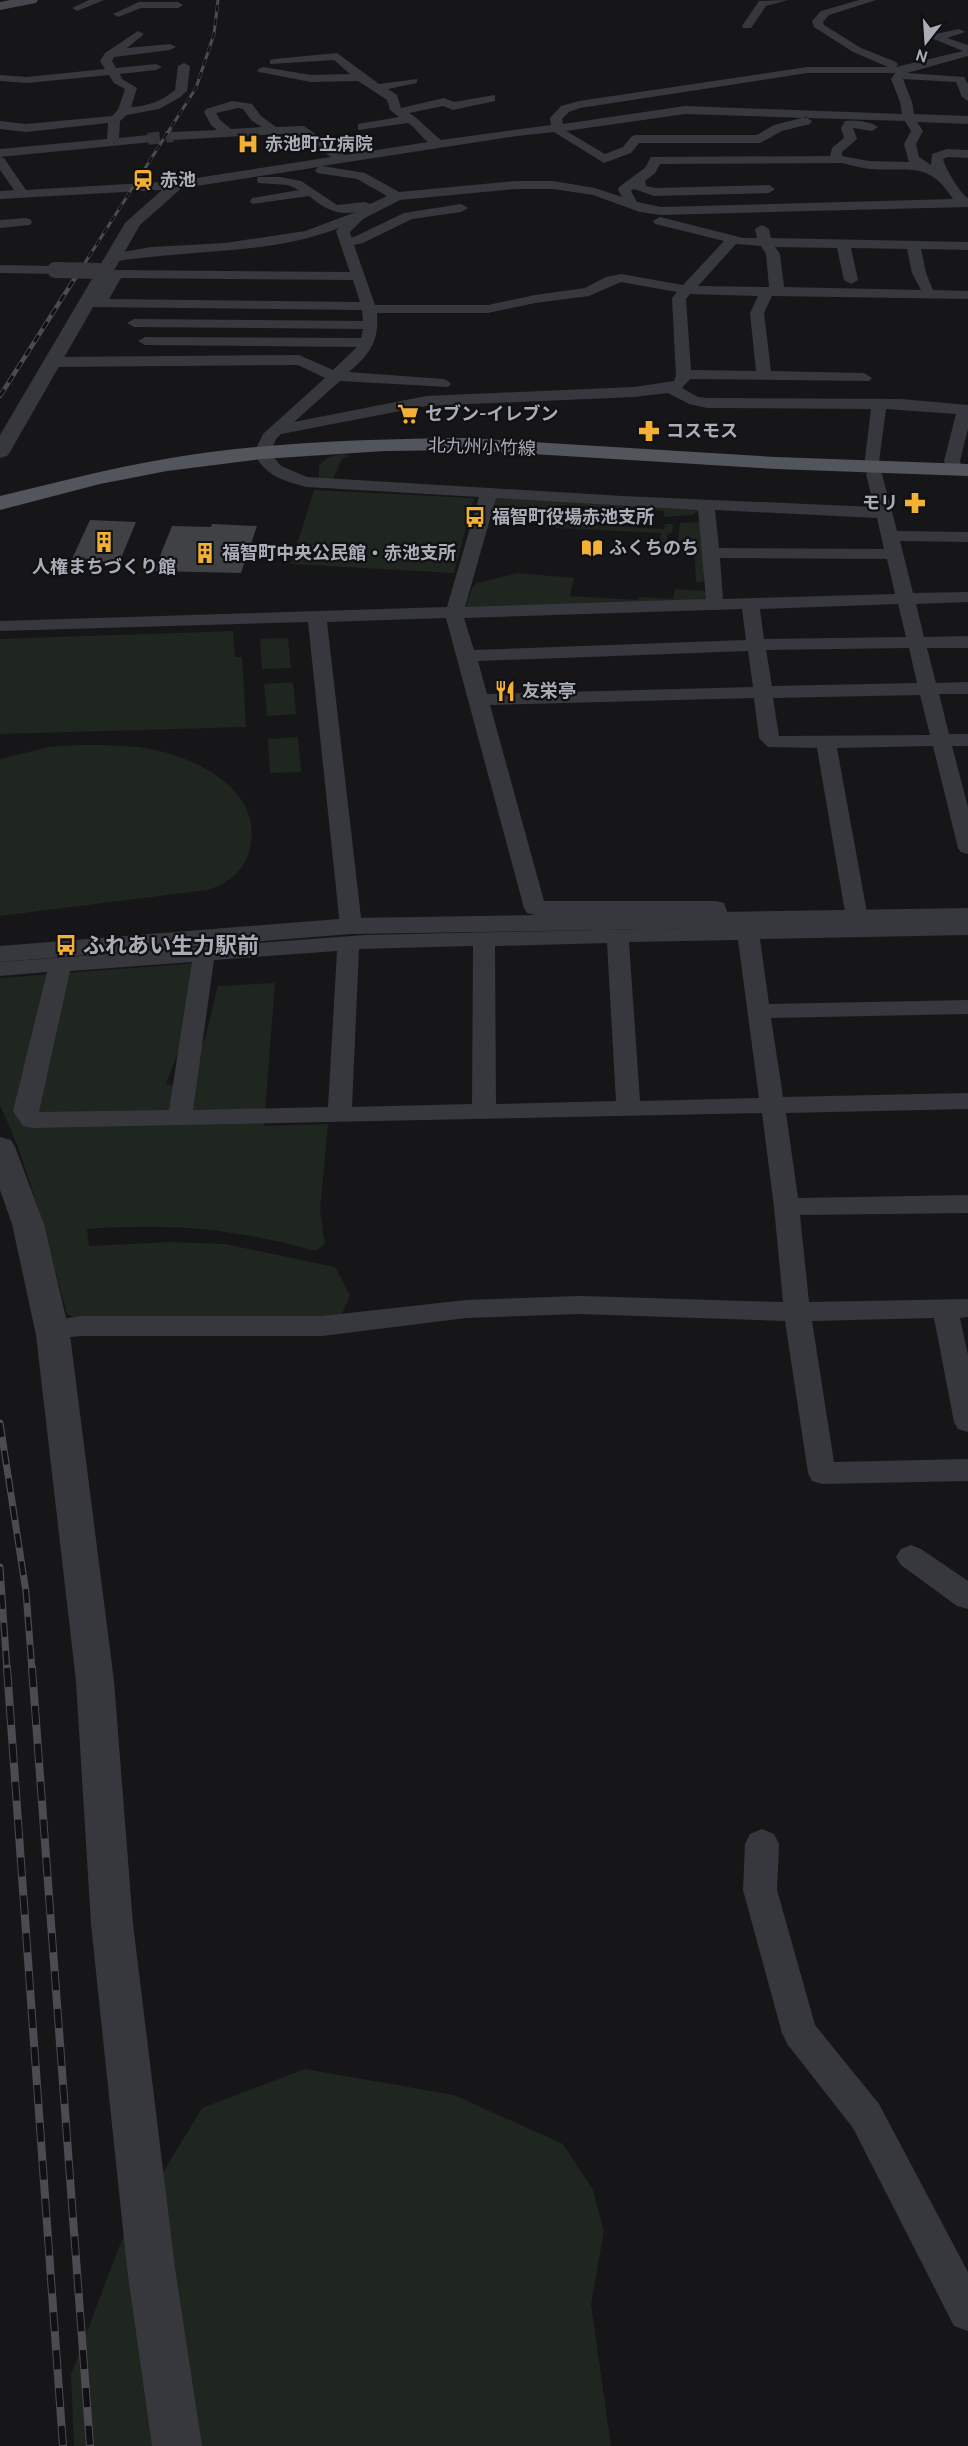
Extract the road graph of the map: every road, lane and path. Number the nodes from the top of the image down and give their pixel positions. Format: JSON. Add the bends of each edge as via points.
{"nodes":[{"id":1,"x":31,"y":0,"type":"edge"},
{"id":2,"x":99,"y":0,"type":"edge"},
{"id":3,"x":783,"y":0,"type":"edge"},
{"id":4,"x":871,"y":0,"type":"edge"},
{"id":5,"x":0,"y":6,"type":"edge"},
{"id":6,"x":177,"y":6,"type":"edge"},
{"id":7,"x":77,"y":8,"type":"dead end"},
{"id":8,"x":118,"y":14,"type":"dead end"},
{"id":9,"x":747,"y":26,"type":"dead end"},
{"id":10,"x":942,"y":26,"type":"dead end"},
{"id":11,"x":138,"y":34,"type":"dead end"},
{"id":12,"x":963,"y":34,"type":"edge"},
{"id":13,"x":968,"y":51,"type":"edge"},
{"id":14,"x":169,"y":52,"type":"dead end"},
{"id":15,"x":307,"y":59,"type":"junction"},
{"id":16,"x":273,"y":62,"type":"dead end"},
{"id":17,"x":184,"y":66,"type":"dead end"},
{"id":18,"x":112,"y":67,"type":"junction"},
{"id":19,"x":156,"y":67,"type":"dead end"},
{"id":20,"x":262,"y":70,"type":"dead end"},
{"id":21,"x":901,"y":73,"type":"junction"},
{"id":22,"x":321,"y":77,"type":"dead end"},
{"id":23,"x":360,"y":77,"type":"junction"},
{"id":24,"x":0,"y":78,"type":"edge"},
{"id":25,"x":413,"y":81,"type":"dead end"},
{"id":26,"x":378,"y":88,"type":"junction"},
{"id":27,"x":491,"y":98,"type":"dead end"},
{"id":28,"x":965,"y":100,"type":"edge"},
{"id":29,"x":399,"y":112,"type":"junction"},
{"id":30,"x":833,"y":114,"type":"junction"},
{"id":31,"x":119,"y":115,"type":"junction"},
{"id":32,"x":908,"y":117,"type":"junction"},
{"id":33,"x":410,"y":119,"type":"junction"},
{"id":34,"x":968,"y":120,"type":"edge"},
{"id":35,"x":790,"y":124,"type":"junction"},
{"id":36,"x":0,"y":125,"type":"edge"},
{"id":37,"x":362,"y":127,"type":"dead end"},
{"id":38,"x":558,"y":129,"type":"junction"},
{"id":39,"x":272,"y":130,"type":"junction"},
{"id":40,"x":919,"y":132,"type":"junction"},
{"id":41,"x":228,"y":133,"type":"junction"},
{"id":42,"x":173,"y":136,"type":"tunnel mouth"},
{"id":43,"x":148,"y":139,"type":"tunnel mouth"},
{"id":44,"x":636,"y":139,"type":"junction"},
{"id":45,"x":113,"y":142,"type":"junction"},
{"id":46,"x":438,"y":144,"type":"junction"},
{"id":47,"x":0,"y":153,"type":"edge"},
{"id":48,"x":968,"y":154,"type":"edge"},
{"id":49,"x":840,"y":163,"type":"junction"},
{"id":50,"x":1,"y":164,"type":"edge"},
{"id":51,"x":341,"y":165,"type":"junction"},
{"id":52,"x":924,"y":166,"type":"junction"},
{"id":53,"x":231,"y":177,"type":"junction"},
{"id":54,"x":948,"y":177,"type":"junction"},
{"id":55,"x":587,"y":178,"type":"dead end"},
{"id":56,"x":638,"y":179,"type":"junction"},
{"id":57,"x":294,"y":183,"type":"junction"},
{"id":58,"x":177,"y":184,"type":"junction"},
{"id":59,"x":543,"y":185,"type":"junction"},
{"id":60,"x":574,"y":188,"type":"junction"},
{"id":61,"x":769,"y":189,"type":"dead end"},
{"id":62,"x":310,"y":192,"type":"junction"},
{"id":63,"x":22,"y":193,"type":"junction"},
{"id":64,"x":0,"y":195,"type":"edge"},
{"id":65,"x":397,"y":196,"type":"junction"},
{"id":66,"x":520,"y":198,"type":"dead end"},
{"id":67,"x":257,"y":201,"type":"dead end"},
{"id":68,"x":382,"y":203,"type":"junction"},
{"id":69,"x":629,"y":203,"type":"junction"},
{"id":70,"x":968,"y":203,"type":"edge"},
{"id":71,"x":477,"y":205,"type":"dead end"},
{"id":72,"x":761,"y":208,"type":"junction"},
{"id":73,"x":645,"y":209,"type":"junction"},
{"id":74,"x":358,"y":216,"type":"junction"},
{"id":75,"x":25,"y":222,"type":"dead end"},
{"id":76,"x":0,"y":224,"type":"edge"},
{"id":77,"x":733,"y":240,"type":"junction"},
{"id":78,"x":346,"y":242,"type":"junction"},
{"id":79,"x":765,"y":242,"type":"junction"},
{"id":80,"x":843,"y":243,"type":"junction"},
{"id":81,"x":913,"y":245,"type":"junction"},
{"id":82,"x":968,"y":246,"type":"edge"},
{"id":83,"x":105,"y":267,"type":"junction"},
{"id":84,"x":0,"y":269,"type":"edge"},
{"id":85,"x":703,"y":273,"type":"junction"},
{"id":86,"x":724,"y":275,"type":"dead end"},
{"id":87,"x":851,"y":280,"type":"dead end"},
{"id":88,"x":361,"y":282,"type":"junction"},
{"id":89,"x":202,"y":288,"type":"dead end"},
{"id":90,"x":264,"y":288,"type":"junction"},
{"id":91,"x":927,"y":289,"type":"dead end"},
{"id":92,"x":688,"y":290,"type":"junction"},
{"id":93,"x":770,"y":292,"type":"junction"},
{"id":94,"x":968,"y":295,"type":"edge"},
{"id":95,"x":93,"y":303,"type":"junction"},
{"id":96,"x":229,"y":304,"type":"junction"},
{"id":97,"x":261,"y":304,"type":"junction"},
{"id":98,"x":369,"y":307,"type":"junction"},
{"id":99,"x":773,"y":315,"type":"dead end"},
{"id":100,"x":134,"y":323,"type":"dead end"},
{"id":101,"x":225,"y":324,"type":"junction"},
{"id":102,"x":370,"y":325,"type":"junction"},
{"id":103,"x":146,"y":341,"type":"dead end"},
{"id":104,"x":221,"y":342,"type":"junction"},
{"id":105,"x":368,"y":343,"type":"junction"},
{"id":106,"x":216,"y":361,"type":"junction"},
{"id":107,"x":54,"y":362,"type":"junction"},
{"id":108,"x":684,"y":374,"type":"junction"},
{"id":109,"x":336,"y":376,"type":"junction"},
{"id":110,"x":764,"y":376,"type":"junction"},
{"id":111,"x":864,"y":378,"type":"dead end"},
{"id":112,"x":443,"y":384,"type":"dead end"},
{"id":113,"x":670,"y":387,"type":"junction"},
{"id":114,"x":879,"y":404,"type":"junction"},
{"id":115,"x":966,"y":410,"type":"edge"},
{"id":116,"x":276,"y":431,"type":"junction"},
{"id":117,"x":0,"y":452,"type":"edge"},
{"id":118,"x":262,"y":453,"type":"junction"},
{"id":119,"x":873,"y":470,"type":"junction"},
{"id":120,"x":961,"y":470,"type":"edge"},
{"id":121,"x":489,"y":494,"type":"junction"},
{"id":122,"x":0,"y":503,"type":"edge"},
{"id":123,"x":706,"y":505,"type":"junction"},
{"id":124,"x":884,"y":513,"type":"junction"},
{"id":125,"x":968,"y":537,"type":"edge"},
{"id":126,"x":893,"y":545,"type":"junction"},
{"id":127,"x":709,"y":553,"type":"junction"},
{"id":128,"x":968,"y":597,"type":"edge"},
{"id":129,"x":905,"y":599,"type":"junction"},
{"id":130,"x":750,"y":604,"type":"junction"},
{"id":131,"x":715,"y":605,"type":"junction"},
{"id":132,"x":453,"y":613,"type":"junction"},
{"id":133,"x":317,"y":617,"type":"junction"},
{"id":134,"x":0,"y":626,"type":"edge"},
{"id":135,"x":916,"y":642,"type":"junction"},
{"id":136,"x":968,"y":642,"type":"edge"},
{"id":137,"x":756,"y":645,"type":"junction"},
{"id":138,"x":467,"y":656,"type":"junction"},
{"id":139,"x":968,"y":688,"type":"edge"},
{"id":140,"x":927,"y":689,"type":"junction"},
{"id":141,"x":763,"y":692,"type":"junction"},
{"id":142,"x":478,"y":700,"type":"junction"},
{"id":143,"x":941,"y":740,"type":"junction"},
{"id":144,"x":968,"y":740,"type":"edge"},
{"id":145,"x":826,"y":742,"type":"junction"},
{"id":146,"x":961,"y":793,"type":"edge"},
{"id":147,"x":968,"y":848,"type":"edge"},
{"id":148,"x":968,"y":916,"type":"edge"},
{"id":149,"x":857,"y":918,"type":"junction"},
{"id":150,"x":719,"y":920,"type":"junction"},
{"id":151,"x":747,"y":927,"type":"junction"},
{"id":152,"x":968,"y":928,"type":"edge"},
{"id":153,"x":350,"y":935,"type":"junction"},
{"id":154,"x":617,"y":935,"type":"junction"},
{"id":155,"x":484,"y":939,"type":"junction"},
{"id":156,"x":0,"y":954,"type":"edge"},
{"id":157,"x":204,"y":954,"type":"junction"},
{"id":158,"x":60,"y":965,"type":"junction"},
{"id":159,"x":0,"y":969,"type":"edge"},
{"id":160,"x":968,"y":1007,"type":"edge"},
{"id":161,"x":760,"y":1011,"type":"junction"},
{"id":162,"x":968,"y":1101,"type":"edge"},
{"id":163,"x":771,"y":1105,"type":"junction"},
{"id":164,"x":629,"y":1109,"type":"junction"},
{"id":165,"x":484,"y":1112,"type":"junction"},
{"id":166,"x":340,"y":1115,"type":"junction"},
{"id":167,"x":180,"y":1118,"type":"junction"},
{"id":168,"x":0,"y":1147,"type":"edge"},
{"id":169,"x":968,"y":1204,"type":"edge"},
{"id":170,"x":787,"y":1207,"type":"junction"},
{"id":171,"x":957,"y":1308,"type":"edge"},
{"id":172,"x":797,"y":1312,"type":"junction"},
{"id":173,"x":51,"y":1329,"type":"junction"},
{"id":174,"x":968,"y":1422,"type":"edge"},
{"id":175,"x":968,"y":1470,"type":"edge"},
{"id":176,"x":911,"y":1557,"type":"dead end"},
{"id":177,"x":968,"y":1597,"type":"edge"},
{"id":178,"x":762,"y":1844,"type":"dead end"},
{"id":179,"x":968,"y":2312,"type":"edge"},
{"id":180,"x":177,"y":2446,"type":"edge"}],
"edges":[{"from":1,"to":5,"type":"main road"},
{"from":2,"to":7,"type":"street"},
{"from":3,"to":9,"type":"street","via":[[763,3]]},
{"from":4,"to":21,"type":"street","via":[[825,13],[817,21],[819,27]]},
{"from":6,"to":8,"type":"street","via":[[145,4]]},
{"from":10,"to":12,"type":"street"},
{"from":11,"to":18,"type":"street"},
{"from":12,"to":13,"type":"street","via":[[935,37]]},
{"from":13,"to":21,"type":"street"},
{"from":14,"to":18,"type":"street"},
{"from":15,"to":16,"type":"street"},
{"from":15,"to":22,"type":"street"},
{"from":15,"to":23,"type":"street","via":[[337,57]]},
{"from":17,"to":31,"type":"street","via":[[181,91],[171,100]]},
{"from":18,"to":19,"type":"street"},
{"from":18,"to":24,"type":"street","via":[[37,89],[27,80]]},
{"from":18,"to":31,"type":"street","via":[[131,88]]},
{"from":20,"to":23,"type":"street","via":[[327,81]]},
{"from":21,"to":28,"type":"street","via":[[960,79]]},
{"from":21,"to":32,"type":"street","via":[[897,80],[912,102]]},
{"from":21,"to":38,"type":"street","via":[[789,72],[579,105],[558,113]]},
{"from":23,"to":26,"type":"street"},
{"from":25,"to":26,"type":"street"},
{"from":26,"to":29,"type":"street","via":[[393,98]]},
{"from":27,"to":29,"type":"street","via":[[453,106],[444,102]]},
{"from":29,"to":33,"type":"street"},
{"from":30,"to":32,"type":"street"},
{"from":30,"to":35,"type":"street"},
{"from":30,"to":38,"type":"street","via":[[685,110]]},
{"from":31,"to":36,"type":"street","via":[[26,128]]},
{"from":31,"to":45,"type":"street"},
{"from":32,"to":34,"type":"street"},
{"from":32,"to":40,"type":"street"},
{"from":33,"to":37,"type":"street"},
{"from":33,"to":46,"type":"street","via":[[430,131]]},
{"from":35,"to":44,"type":"street","via":[[760,139]]},
{"from":35,"to":44,"type":"street","via":[[675,123],[642,129]]},
{"from":38,"to":44,"type":"street","via":[[601,164],[627,150]]},
{"from":38,"to":46,"type":"street"},
{"from":39,"to":41,"type":"street"},
{"from":39,"to":41,"type":"street","via":[[245,105],[212,110],[214,122]]},
{"from":39,"to":51,"type":"street","via":[[300,129]]},
{"from":40,"to":49,"type":"street","via":[[849,124],[851,139],[836,151]]},
{"from":40,"to":52,"type":"street","via":[[910,144],[913,159]]},
{"from":41,"to":42,"type":"street"},
{"from":43,"to":45,"type":"street"},
{"from":45,"to":47,"type":"street"},
{"from":46,"to":51,"type":"street"},
{"from":48,"to":54,"type":"street","via":[[936,157],[938,168]]},
{"from":49,"to":52,"type":"street"},
{"from":49,"to":54,"type":"street","via":[[870,177]]},
{"from":49,"to":56,"type":"street","via":[[655,160],[651,170]]},
{"from":50,"to":63,"type":"street"},
{"from":51,"to":53,"type":"street"},
{"from":51,"to":57,"type":"street","via":[[332,177]]},
{"from":51,"to":65,"type":"street"},
{"from":52,"to":54,"type":"street"},
{"from":53,"to":57,"type":"street","via":[[239,181]]},
{"from":53,"to":58,"type":"street"},
{"from":54,"to":70,"type":"street","via":[[959,199]]},
{"from":55,"to":60,"type":"street"},
{"from":56,"to":61,"type":"street","via":[[640,188],[654,192]]},
{"from":56,"to":69,"type":"street","via":[[624,190]]},
{"from":57,"to":62,"type":"street"},
{"from":58,"to":63,"type":"street"},
{"from":58,"to":83,"type":"street","via":[[144,209]]},
{"from":59,"to":60,"type":"street"},
{"from":59,"to":65,"type":"street"},
{"from":59,"to":66,"type":"street"},
{"from":60,"to":69,"type":"street"},
{"from":62,"to":67,"type":"street"},
{"from":62,"to":68,"type":"street","via":[[331,209]]},
{"from":63,"to":64,"type":"street"},
{"from":65,"to":68,"type":"street"},
{"from":68,"to":74,"type":"street"},
{"from":69,"to":73,"type":"street"},
{"from":70,"to":72,"type":"street"},
{"from":71,"to":78,"type":"street","via":[[409,216]]},
{"from":72,"to":73,"type":"street","via":[[675,212]]},
{"from":72,"to":79,"type":"street"},
{"from":73,"to":77,"type":"street","via":[[646,214],[662,222]]},
{"from":74,"to":78,"type":"street","via":[[343,231]]},
{"from":74,"to":83,"type":"street","via":[[308,235],[225,247],[151,251]]},
{"from":75,"to":76,"type":"street"},
{"from":77,"to":79,"type":"street"},
{"from":77,"to":85,"type":"street"},
{"from":78,"to":88,"type":"street"},
{"from":79,"to":80,"type":"street","via":[[796,228]]},
{"from":79,"to":93,"type":"street","via":[[773,254]]},
{"from":80,"to":81,"type":"street"},
{"from":80,"to":87,"type":"street"},
{"from":81,"to":82,"type":"street"},
{"from":81,"to":91,"type":"street"},
{"from":83,"to":84,"type":"street","bridge":true},
{"from":83,"to":95,"type":"street"},
{"from":85,"to":86,"type":"street"},
{"from":85,"to":92,"type":"street"},
{"from":88,"to":90,"type":"street"},
{"from":88,"to":95,"type":"street","via":[[116,274]]},
{"from":88,"to":98,"type":"street"},
{"from":89,"to":90,"type":"street"},
{"from":90,"to":97,"type":"street"},
{"from":92,"to":93,"type":"street"},
{"from":92,"to":98,"type":"street","via":[[621,278],[590,292],[488,309]]},
{"from":92,"to":108,"type":"street","via":[[679,298]]},
{"from":93,"to":94,"type":"street"},
{"from":93,"to":99,"type":"street"},
{"from":93,"to":110,"type":"street","via":[[758,313]]},
{"from":95,"to":96,"type":"street"},
{"from":95,"to":107,"type":"street"},
{"from":96,"to":97,"type":"street"},
{"from":96,"to":101,"type":"street"},
{"from":97,"to":98,"type":"street"},
{"from":98,"to":102,"type":"street"},
{"from":100,"to":101,"type":"street"},
{"from":101,"to":102,"type":"street"},
{"from":101,"to":104,"type":"street"},
{"from":102,"to":105,"type":"street"},
{"from":103,"to":104,"type":"street"},
{"from":104,"to":105,"type":"street"},
{"from":104,"to":106,"type":"street"},
{"from":105,"to":109,"type":"street"},
{"from":106,"to":107,"type":"street"},
{"from":106,"to":109,"type":"street","via":[[299,360]]},
{"from":107,"to":117,"type":"street"},
{"from":108,"to":110,"type":"street"},
{"from":108,"to":113,"type":"street","via":[[680,384]]},
{"from":109,"to":112,"type":"street"},
{"from":109,"to":116,"type":"street"},
{"from":110,"to":111,"type":"street"},
{"from":113,"to":114,"type":"street","via":[[694,401],[707,403]]},
{"from":113,"to":116,"type":"street","via":[[634,392],[426,400]]},
{"from":114,"to":115,"type":"street"},
{"from":114,"to":119,"type":"street"},
{"from":115,"to":120,"type":"street","via":[[952,461]]},
{"from":116,"to":118,"type":"street"},
{"from":118,"to":119,"type":"main road","name":"北九州小竹線","via":[[467,444]]},
{"from":118,"to":121,"type":"street","via":[[266,463],[278,472],[307,482]]},
{"from":118,"to":122,"type":"main road","name":"北九州小竹線","via":[[127,472]]},
{"from":119,"to":120,"type":"main road","name":"北九州小竹線"},
{"from":119,"to":124,"type":"street"},
{"from":121,"to":123,"type":"street"},
{"from":121,"to":132,"type":"street"},
{"from":123,"to":124,"type":"street"},
{"from":123,"to":127,"type":"street"},
{"from":124,"to":126,"type":"street"},
{"from":125,"to":126,"type":"street"},
{"from":126,"to":127,"type":"street"},
{"from":126,"to":129,"type":"street"},
{"from":127,"to":131,"type":"street"},
{"from":128,"to":129,"type":"street"},
{"from":129,"to":130,"type":"street"},
{"from":129,"to":135,"type":"street"},
{"from":130,"to":131,"type":"street"},
{"from":130,"to":137,"type":"street"},
{"from":131,"to":132,"type":"street"},
{"from":132,"to":133,"type":"street"},
{"from":132,"to":138,"type":"street"},
{"from":133,"to":134,"type":"street"},
{"from":133,"to":153,"type":"street"},
{"from":135,"to":136,"type":"street"},
{"from":135,"to":137,"type":"street"},
{"from":135,"to":140,"type":"street"},
{"from":137,"to":138,"type":"street"},
{"from":137,"to":141,"type":"street"},
{"from":138,"to":142,"type":"street"},
{"from":139,"to":140,"type":"street"},
{"from":140,"to":141,"type":"street"},
{"from":140,"to":143,"type":"street"},
{"from":141,"to":142,"type":"street"},
{"from":141,"to":145,"type":"street","via":[[769,738],[775,743]]},
{"from":142,"to":150,"type":"street","via":[[535,908],[716,908]]},
{"from":143,"to":144,"type":"street"},
{"from":143,"to":145,"type":"street"},
{"from":143,"to":146,"type":"street"},
{"from":145,"to":149,"type":"street"},
{"from":146,"to":147,"type":"street"},
{"from":148,"to":149,"type":"street"},
{"from":149,"to":151,"type":"street"},
{"from":150,"to":151,"type":"street"},
{"from":150,"to":153,"type":"street"},
{"from":151,"to":152,"type":"street"},
{"from":151,"to":154,"type":"street"},
{"from":151,"to":161,"type":"street"},
{"from":153,"to":155,"type":"street"},
{"from":153,"to":156,"type":"street"},
{"from":153,"to":157,"type":"street"},
{"from":153,"to":166,"type":"street"},
{"from":154,"to":155,"type":"street"},
{"from":154,"to":164,"type":"street"},
{"from":155,"to":165,"type":"street"},
{"from":157,"to":158,"type":"street"},
{"from":157,"to":167,"type":"street"},
{"from":158,"to":159,"type":"street"},
{"from":158,"to":167,"type":"street","via":[[25,1111],[32,1120]]},
{"from":160,"to":161,"type":"street"},
{"from":161,"to":163,"type":"street"},
{"from":162,"to":163,"type":"street"},
{"from":163,"to":164,"type":"street"},
{"from":163,"to":170,"type":"street"},
{"from":164,"to":165,"type":"street"},
{"from":165,"to":166,"type":"street"},
{"from":166,"to":167,"type":"street"},
{"from":168,"to":173,"type":"street","via":[[28,1224]]},
{"from":169,"to":170,"type":"street"},
{"from":170,"to":172,"type":"street"},
{"from":171,"to":172,"type":"street"},
{"from":171,"to":174,"type":"street"},
{"from":172,"to":173,"type":"street","via":[[579,1305],[466,1308],[322,1326]]},
{"from":172,"to":175,"type":"street","via":[[822,1473]]},
{"from":173,"to":180,"type":"street","via":[[95,1681],[112,1924],[151,2268]]},
{"from":176,"to":177,"type":"street"},
{"from":178,"to":179,"type":"street","via":[[760,1890],[800,2033],[866,2116]]}]}
